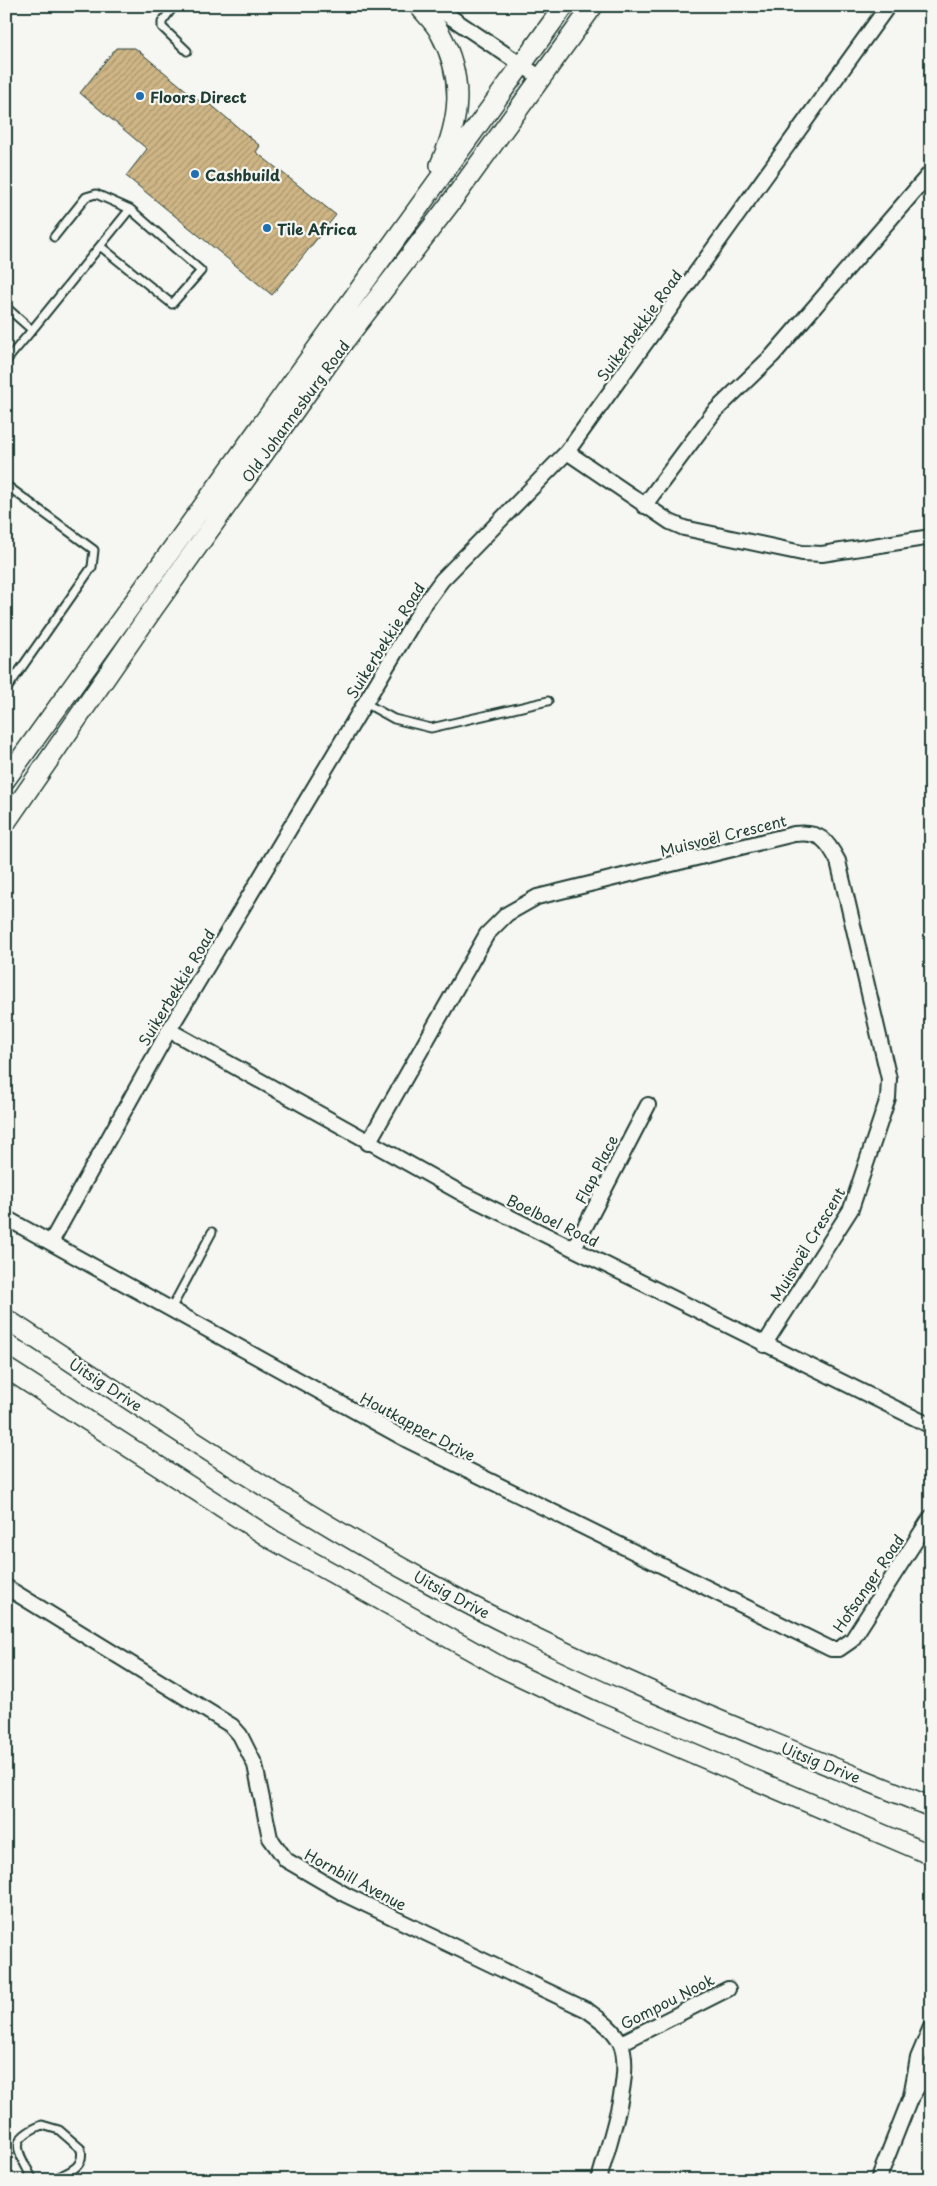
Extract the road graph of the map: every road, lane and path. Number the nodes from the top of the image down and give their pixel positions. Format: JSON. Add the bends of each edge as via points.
{"nodes":[{"id":1,"x":174,"y":6,"type":"edge"},
{"id":2,"x":419,"y":6,"type":"edge"},
{"id":3,"x":434,"y":6,"type":"edge"},
{"id":4,"x":564,"y":6,"type":"edge"},
{"id":5,"x":593,"y":6,"type":"edge"},
{"id":6,"x":888,"y":6,"type":"edge"},
{"id":7,"x":187,"y":51,"type":"dead end"},
{"id":8,"x":522,"y":64,"type":"junction"},
{"id":9,"x":541,"y":78,"type":"junction"},
{"id":10,"x":931,"y":172,"type":"edge"},
{"id":11,"x":426,"y":199,"type":"junction"},
{"id":12,"x":130,"y":209,"type":"junction"},
{"id":13,"x":54,"y":237,"type":"dead end"},
{"id":14,"x":100,"y":246,"type":"junction"},
{"id":15,"x":6,"y":307,"type":"edge"},
{"id":16,"x":32,"y":330,"type":"junction"},
{"id":17,"x":6,"y":361,"type":"edge"},
{"id":18,"x":567,"y":452,"type":"junction"},
{"id":19,"x":6,"y":484,"type":"edge"},
{"id":20,"x":644,"y":506,"type":"junction"},
{"id":21,"x":931,"y":537,"type":"edge"},
{"id":22,"x":6,"y":690,"type":"edge"},
{"id":23,"x":548,"y":700,"type":"dead end"},
{"id":24,"x":365,"y":703,"type":"junction"},
{"id":25,"x":6,"y":779,"type":"edge"},
{"id":26,"x":6,"y":822,"type":"edge"},
{"id":27,"x":169,"y":1030,"type":"junction"},
{"id":28,"x":648,"y":1105,"type":"dead end"},
{"id":29,"x":368,"y":1143,"type":"junction"},
{"id":30,"x":6,"y":1218,"type":"edge"},
{"id":31,"x":212,"y":1232,"type":"dead end"},
{"id":32,"x":51,"y":1242,"type":"junction"},
{"id":33,"x":574,"y":1248,"type":"junction"},
{"id":34,"x":171,"y":1309,"type":"junction"},
{"id":35,"x":6,"y":1319,"type":"edge"},
{"id":36,"x":764,"y":1345,"type":"junction"},
{"id":37,"x":6,"y":1368,"type":"edge"},
{"id":38,"x":931,"y":1426,"type":"edge"},
{"id":39,"x":931,"y":1517,"type":"edge"},
{"id":40,"x":6,"y":1587,"type":"edge"},
{"id":41,"x":823,"y":1646,"type":"joint"},
{"id":42,"x":931,"y":1806,"type":"edge"},
{"id":43,"x":931,"y":1855,"type":"edge"},
{"id":44,"x":728,"y":1989,"type":"dead end"},
{"id":45,"x":931,"y":2027,"type":"edge"},
{"id":46,"x":620,"y":2043,"type":"junction"},
{"id":47,"x":931,"y":2066,"type":"edge"},
{"id":48,"x":910,"y":2099,"type":"junction"},
{"id":49,"x":33,"y":2180,"type":"edge"},
{"id":50,"x":52,"y":2180,"type":"edge"},
{"id":51,"x":599,"y":2180,"type":"edge"},
{"id":52,"x":878,"y":2180,"type":"edge"}],
"edges":[{"from":1,"to":7,"type":"lane","via":[[162,27]]},
{"from":2,"to":11,"type":"main road","via":[[440,32],[454,65],[458,98],[453,133]]},
{"from":3,"to":8,"type":"street"},
{"from":4,"to":8,"type":"main road","name":"Old Johannesburg Road"},
{"from":5,"to":9,"type":"main road","name":"Old Johannesburg Road"},
{"from":6,"to":18,"type":"street","name":"Suikerbekkie Road"},
{"from":8,"to":9,"type":"street"},
{"from":8,"to":11,"type":"main road","name":"Old Johannesburg Road"},
{"from":9,"to":26,"type":"main road","name":"Old Johannesburg Road","via":[[317,379],[153,608]]},
{"from":10,"to":20,"type":"street","via":[[773,355],[714,412]]},
{"from":11,"to":25,"type":"main road","name":"Old Johannesburg Road"},
{"from":12,"to":13,"type":"lane","via":[[96,194],[86,197]]},
{"from":12,"to":14,"type":"lane"},
{"from":12,"to":14,"type":"lane","via":[[201,271],[172,304]]},
{"from":14,"to":16,"type":"lane"},
{"from":15,"to":16,"type":"lane"},
{"from":16,"to":17,"type":"lane"},
{"from":18,"to":20,"type":"street"},
{"from":18,"to":24,"type":"street","name":"Suikerbekkie Road","via":[[442,580]]},
{"from":19,"to":22,"type":"lane","via":[[94,550],[92,567]]},
{"from":20,"to":21,"type":"street","via":[[684,528],[802,553],[822,554]]},
{"from":23,"to":24,"type":"lane","via":[[431,728],[394,719]]},
{"from":24,"to":27,"type":"street","name":"Suikerbekkie Road"},
{"from":27,"to":29,"type":"street","name":"Boelboel Road"},
{"from":27,"to":32,"type":"street","name":"Suikerbekkie Road"},
{"from":28,"to":33,"type":"street","name":"Flap Place"},
{"from":29,"to":33,"type":"street","name":"Boelboel Road"},
{"from":29,"to":36,"type":"street","name":"Muisvoël Crescent","via":[[487,934],[507,914],[537,897],[794,834],[813,833],[828,842],[838,861],[887,1070],[888,1098],[851,1209]]},
{"from":30,"to":32,"type":"street","name":"Houtkapper Drive"},
{"from":31,"to":34,"type":"lane"},
{"from":32,"to":34,"type":"street","name":"Houtkapper Drive"},
{"from":33,"to":36,"type":"street","name":"Boelboel Road"},
{"from":34,"to":41,"type":"street","name":"Houtkapper Drive","via":[[407,1440]]},
{"from":35,"to":42,"type":"main road","name":"Uitsig Drive","via":[[295,1506],[431,1584],[526,1633],[668,1699]]},
{"from":36,"to":38,"type":"street","name":"Boelboel Road"},
{"from":37,"to":43,"type":"main road","via":[[273,1540],[503,1668],[594,1711]]},
{"from":39,"to":41,"type":"street","name":"Hofsanger Road","via":[[852,1640],[839,1649]]},
{"from":40,"to":46,"type":"street","name":"Hornbill Avenue","via":[[232,1726],[255,1765],[270,1838],[286,1860],[346,1895],[587,2010],[605,2024]]},
{"from":44,"to":46,"type":"street","name":"Gompou Nook"},
{"from":45,"to":48,"type":"street","via":[[918,2058]]},
{"from":46,"to":51,"type":"street","via":[[624,2089]]},
{"from":47,"to":48,"type":"street"},
{"from":48,"to":52,"type":"street"},
{"from":49,"to":50,"type":"lane","via":[[18,2149],[18,2142],[42,2125],[60,2130],[81,2149],[79,2166]]}]}
